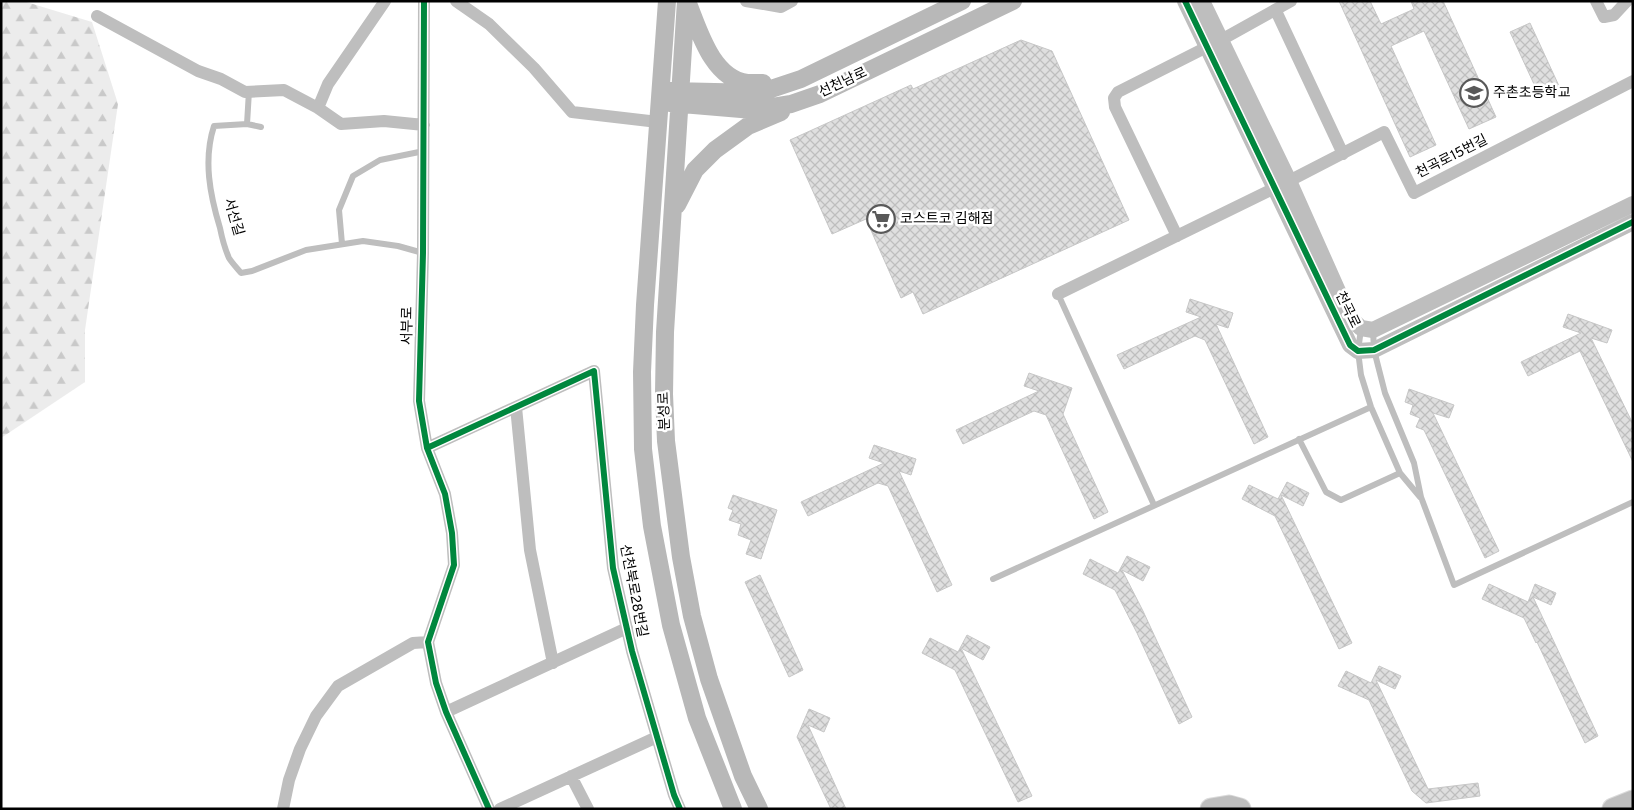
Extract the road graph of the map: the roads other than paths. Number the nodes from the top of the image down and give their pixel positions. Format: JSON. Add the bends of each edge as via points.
{"nodes":[{"id":1,"x":385,"y":1,"type":"edge"},
{"id":2,"x":424,"y":1,"type":"edge"},
{"id":3,"x":456,"y":1,"type":"edge"},
{"id":4,"x":666,"y":1,"type":"edge"},
{"id":5,"x":687,"y":1,"type":"edge"},
{"id":6,"x":746,"y":1,"type":"edge"},
{"id":7,"x":792,"y":1,"type":"edge"},
{"id":8,"x":962,"y":1,"type":"edge"},
{"id":9,"x":1013,"y":1,"type":"edge"},
{"id":10,"x":1185,"y":1,"type":"edge"},
{"id":11,"x":1202,"y":1,"type":"edge"},
{"id":12,"x":1291,"y":1,"type":"edge"},
{"id":13,"x":1596,"y":1,"type":"edge"},
{"id":14,"x":1627,"y":1,"type":"edge"},
{"id":15,"x":1276,"y":11,"type":"junction"},
{"id":16,"x":98,"y":16,"type":"dead end"},
{"id":17,"x":1214,"y":43,"type":"junction"},
{"id":18,"x":1633,"y":81,"type":"edge"},
{"id":19,"x":788,"y":83,"type":"junction"},
{"id":20,"x":249,"y":92,"type":"junction"},
{"id":21,"x":820,"y":94,"type":"junction"},
{"id":22,"x":660,"y":96,"type":"junction"},
{"id":23,"x":681,"y":98,"type":"junction"},
{"id":24,"x":318,"y":108,"type":"junction"},
{"id":25,"x":658,"y":122,"type":"junction"},
{"id":26,"x":247,"y":124,"type":"junction"},
{"id":27,"x":424,"y":125,"type":"junction"},
{"id":28,"x":261,"y":127,"type":"dead end"},
{"id":29,"x":424,"y":151,"type":"junction"},
{"id":30,"x":1342,"y":154,"type":"junction"},
{"id":31,"x":1281,"y":185,"type":"junction"},
{"id":32,"x":1633,"y":204,"type":"edge"},
{"id":33,"x":674,"y":212,"type":"junction"},
{"id":34,"x":1633,"y":222,"type":"edge"},
{"id":35,"x":1177,"y":236,"type":"junction"},
{"id":36,"x":342,"y":244,"type":"junction"},
{"id":37,"x":423,"y":253,"type":"junction"},
{"id":38,"x":1058,"y":294,"type":"joint"},
{"id":39,"x":1367,"y":329,"type":"junction"},
{"id":40,"x":1366,"y":351,"type":"junction"},
{"id":41,"x":1371,"y":407,"type":"junction"},
{"id":42,"x":516,"y":408,"type":"junction"},
{"id":43,"x":1299,"y":439,"type":"junction"},
{"id":44,"x":427,"y":448,"type":"junction"},
{"id":45,"x":1400,"y":473,"type":"junction"},
{"id":46,"x":1421,"y":498,"type":"junction"},
{"id":47,"x":1633,"y":502,"type":"edge"},
{"id":48,"x":1154,"y":504,"type":"junction"},
{"id":49,"x":993,"y":580,"type":"dead end"},
{"id":50,"x":627,"y":628,"type":"junction"},
{"id":51,"x":428,"y":642,"type":"junction"},
{"id":52,"x":553,"y":663,"type":"junction"},
{"id":53,"x":446,"y":712,"type":"junction"},
{"id":54,"x":657,"y":737,"type":"junction"},
{"id":55,"x":572,"y":776,"type":"junction"},
{"id":56,"x":1633,"y":801,"type":"edge"},
{"id":57,"x":283,"y":809,"type":"edge"},
{"id":58,"x":489,"y":809,"type":"edge"},
{"id":59,"x":500,"y":809,"type":"edge"},
{"id":60,"x":588,"y":809,"type":"edge"},
{"id":61,"x":680,"y":809,"type":"edge"},
{"id":62,"x":733,"y":809,"type":"edge"},
{"id":63,"x":759,"y":809,"type":"edge"},
{"id":64,"x":1211,"y":809,"type":"edge"},
{"id":65,"x":1240,"y":809,"type":"edge"},
{"id":66,"x":1612,"y":809,"type":"edge"}],
"edges":[{"from":1,"to":24,"type":"street","via":[[328,84]]},
{"from":2,"to":27,"type":"street","name":"서부로"},
{"from":3,"to":25,"type":"street","via":[[489,24],[534,68],[572,112]]},
{"from":4,"to":22,"type":"main road","name":"분성로"},
{"from":5,"to":19,"type":"main road","via":[[712,60],[729,75],[746,83]]},
{"from":5,"to":23,"type":"main road","name":"분성로"},
{"from":6,"to":7,"type":"street","via":[[781,6]]},
{"from":8,"to":19,"type":"main road","name":"선천남로"},
{"from":9,"to":21,"type":"main road","name":"선천남로"},
{"from":10,"to":17,"type":"street","name":"천곡로"},
{"from":11,"to":17,"type":"street","name":"천곡로"},
{"from":12,"to":15,"type":"street"},
{"from":13,"to":14,"type":"street","via":[[1604,17],[1614,15]]},
{"from":15,"to":17,"type":"street"},
{"from":15,"to":30,"type":"street"},
{"from":16,"to":20,"type":"street","via":[[198,71]]},
{"from":17,"to":31,"type":"street","name":"천곡로"},
{"from":17,"to":35,"type":"street","via":[[1118,92],[1114,98],[1115,107]]},
{"from":18,"to":30,"type":"street","name":"천곡로15번길","via":[[1414,193],[1384,132]]},
{"from":19,"to":23,"type":"main road","name":"선천남로","via":[[760,93]]},
{"from":20,"to":24,"type":"street","via":[[284,90]]},
{"from":20,"to":26,"type":"lane"},
{"from":21,"to":23,"type":"main road","name":"선천남로","via":[[791,104],[753,110]]},
{"from":21,"to":33,"type":"main road","via":[[748,126],[715,150],[695,170]]},
{"from":22,"to":23,"type":"main road","name":"선천남로"},
{"from":22,"to":25,"type":"main road","name":"분성로"},
{"from":23,"to":33,"type":"main road","name":"분성로"},
{"from":24,"to":27,"type":"street","via":[[342,124],[384,120]]},
{"from":25,"to":62,"type":"main road","name":"분성로","via":[[645,305],[643,449],[652,526],[671,626],[697,718]]},
{"from":26,"to":28,"type":"lane"},
{"from":26,"to":36,"type":"lane","name":"서선길","via":[[214,126],[211,134],[208,169],[211,200],[229,259],[241,273],[306,250]]},
{"from":27,"to":29,"type":"street","name":"서부로"},
{"from":29,"to":36,"type":"lane","via":[[380,160],[353,176],[339,210]]},
{"from":29,"to":37,"type":"street","name":"서부로"},
{"from":30,"to":31,"type":"street","name":"천곡로15번길"},
{"from":31,"to":35,"type":"street","name":"천곡로15번길"},
{"from":31,"to":39,"type":"street","name":"천곡로","via":[[1350,318]]},
{"from":31,"to":40,"type":"street","name":"천곡로","via":[[1350,345]]},
{"from":32,"to":39,"type":"street","name":"천곡로"},
{"from":33,"to":63,"type":"main road","name":"분성로","via":[[664,394],[679,547],[692,616],[709,679],[743,776]]},
{"from":34,"to":40,"type":"street"},
{"from":35,"to":38,"type":"street","name":"천곡로15번길"},
{"from":36,"to":37,"type":"lane","name":"서선길","via":[[363,241]]},
{"from":37,"to":44,"type":"street","name":"서부로","via":[[419,401]]},
{"from":38,"to":48,"type":"lane"},
{"from":39,"to":40,"type":"lane"},
{"from":39,"to":40,"type":"lane"},
{"from":40,"to":41,"type":"lane","via":[[1361,375]]},
{"from":40,"to":46,"type":"lane","via":[[1414,463]]},
{"from":41,"to":43,"type":"lane"},
{"from":41,"to":45,"type":"lane"},
{"from":42,"to":44,"type":"street"},
{"from":42,"to":50,"type":"street","name":"선천북로28번길","via":[[594,371],[613,568]]},
{"from":42,"to":52,"type":"street","via":[[530,550]]},
{"from":43,"to":45,"type":"lane","via":[[1326,492],[1341,500]]},
{"from":43,"to":48,"type":"lane"},
{"from":44,"to":51,"type":"street","name":"서부로","via":[[445,494],[454,565]]},
{"from":45,"to":46,"type":"lane"},
{"from":46,"to":47,"type":"lane","via":[[1454,585]]},
{"from":48,"to":49,"type":"lane"},
{"from":50,"to":52,"type":"street","name":"선천북로28번길"},
{"from":50,"to":54,"type":"street","name":"선천북로28번길"},
{"from":51,"to":53,"type":"street","via":[[436,684]]},
{"from":51,"to":57,"type":"street","via":[[414,643],[338,686],[316,716],[300,749]]},
{"from":52,"to":53,"type":"street","name":"선천북로28번길"},
{"from":53,"to":58,"type":"street"},
{"from":54,"to":55,"type":"street"},
{"from":54,"to":61,"type":"street","name":"선천북로28번길"},
{"from":55,"to":59,"type":"street"},
{"from":55,"to":60,"type":"street"},
{"from":56,"to":66,"type":"highway"},
{"from":64,"to":65,"type":"highway","via":[[1228,806]]}]}
